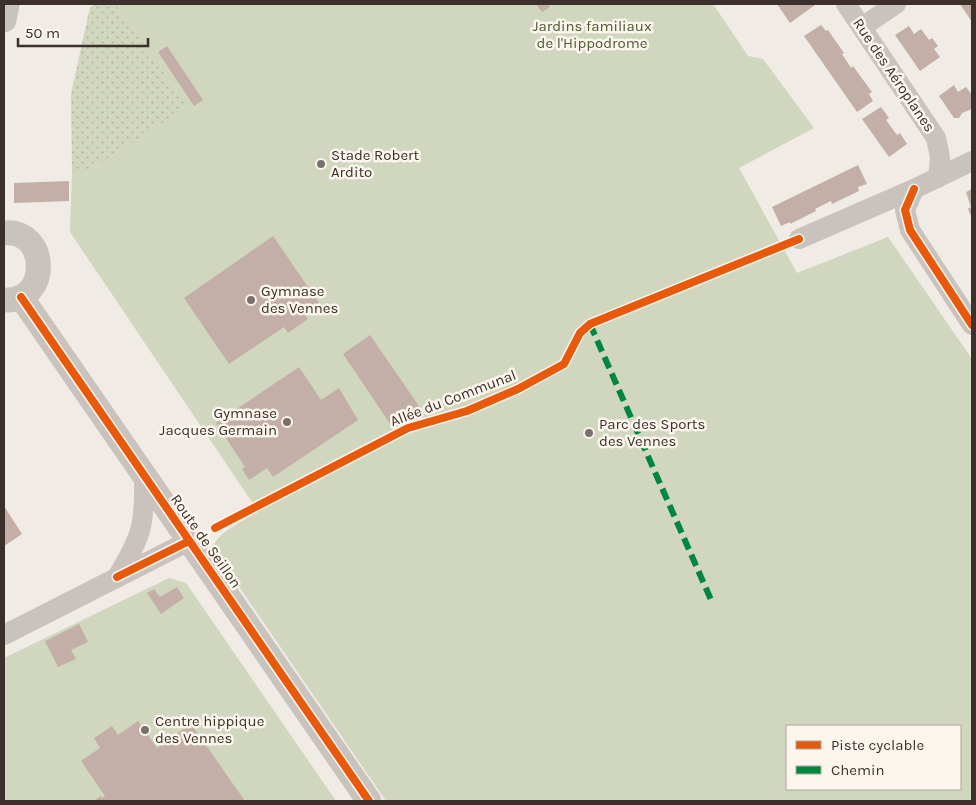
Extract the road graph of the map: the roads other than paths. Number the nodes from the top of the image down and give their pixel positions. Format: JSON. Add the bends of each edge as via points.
{"nodes":[{"id":1,"x":7,"y":4,"type":"edge"},
{"id":2,"x":846,"y":4,"type":"edge"},
{"id":3,"x":896,"y":4,"type":"edge"},
{"id":4,"x":4,"y":20,"type":"edge"},
{"id":5,"x":862,"y":27,"type":"junction"},
{"id":6,"x":972,"y":161,"type":"edge"},
{"id":7,"x":938,"y":178,"type":"junction"},
{"id":8,"x":914,"y":189,"type":"junction"},
{"id":9,"x":4,"y":233,"type":"edge"},
{"id":10,"x":799,"y":239,"type":"dead end"},
{"id":11,"x":12,"y":298,"type":"edge"},
{"id":12,"x":972,"y":325,"type":"edge"},
{"id":13,"x":144,"y":476,"type":"junction"},
{"id":14,"x":189,"y":541,"type":"junction"},
{"id":15,"x":117,"y":577,"type":"junction"},
{"id":16,"x":4,"y":635,"type":"edge"},
{"id":17,"x":369,"y":801,"type":"edge"}],
"edges":[{"from":1,"to":4,"type":"street"},
{"from":2,"to":5,"type":"street","name":"Rue des Aéroplanes"},
{"from":3,"to":5,"type":"street"},
{"from":5,"to":7,"type":"street","name":"Rue des Aéroplanes","via":[[936,138],[940,157]]},
{"from":6,"to":7,"type":"street"},
{"from":7,"to":8,"type":"street"},
{"from":8,"to":10,"type":"street"},
{"from":8,"to":12,"type":"street","via":[[906,210],[910,230]]},
{"from":9,"to":11,"type":"street","via":[[18,235],[28,241],[39,260],[36,282],[30,291]]},
{"from":11,"to":13,"type":"street","name":"Route de Seillon"},
{"from":13,"to":14,"type":"street","name":"Route de Seillon"},
{"from":13,"to":15,"type":"street","via":[[144,519],[136,547]]},
{"from":14,"to":15,"type":"street"},
{"from":14,"to":17,"type":"street","name":"Route de Seillon"},
{"from":15,"to":16,"type":"street"}]}
